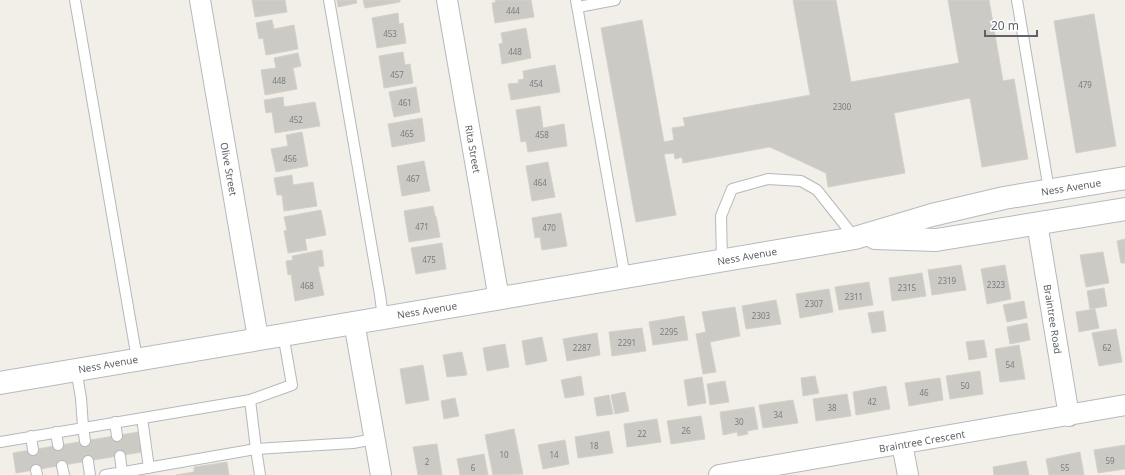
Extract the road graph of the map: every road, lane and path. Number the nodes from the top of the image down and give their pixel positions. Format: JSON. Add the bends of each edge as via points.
{"nodes":[{"id":1,"x":75,"y":0,"type":"edge"},
{"id":2,"x":200,"y":0,"type":"edge"},
{"id":3,"x":328,"y":0,"type":"edge"},
{"id":4,"x":447,"y":0,"type":"edge"},
{"id":5,"x":615,"y":0,"type":"edge"},
{"id":6,"x":1017,"y":0,"type":"edge"},
{"id":7,"x":577,"y":3,"type":"edge"},
{"id":8,"x":1125,"y":178,"type":"edge"},
{"id":9,"x":1049,"y":190,"type":"junction"},
{"id":10,"x":1125,"y":209,"type":"edge"},
{"id":11,"x":1036,"y":223,"type":"junction"},
{"id":12,"x":855,"y":238,"type":"junction"},
{"id":13,"x":722,"y":261,"type":"junction"},
{"id":14,"x":625,"y":277,"type":"junction"},
{"id":15,"x":499,"y":299,"type":"junction"},
{"id":16,"x":383,"y":318,"type":"junction"},
{"id":17,"x":354,"y":322,"type":"junction"},
{"id":18,"x":283,"y":334,"type":"junction"},
{"id":19,"x":258,"y":338,"type":"junction"},
{"id":20,"x":137,"y":359,"type":"junction"},
{"id":21,"x":76,"y":369,"type":"junction"},
{"id":22,"x":0,"y":383,"type":"edge"},
{"id":23,"x":250,"y":400,"type":"junction"},
{"id":24,"x":1125,"y":406,"type":"edge"},
{"id":25,"x":1069,"y":416,"type":"junction"},
{"id":26,"x":142,"y":418,"type":"junction"},
{"id":27,"x":115,"y":422,"type":"junction"},
{"id":28,"x":83,"y":427,"type":"junction"},
{"id":29,"x":56,"y":432,"type":"junction"},
{"id":30,"x":31,"y":436,"type":"junction"},
{"id":31,"x":116,"y":436,"type":"dead end"},
{"id":32,"x":374,"y":439,"type":"junction"},
{"id":33,"x":85,"y":441,"type":"dead end"},
{"id":34,"x":0,"y":442,"type":"edge"},
{"id":35,"x":902,"y":444,"type":"junction"},
{"id":36,"x":58,"y":445,"type":"dead end"},
{"id":37,"x":256,"y":449,"type":"junction"},
{"id":38,"x":33,"y":450,"type":"dead end"},
{"id":39,"x":120,"y":456,"type":"dead end"},
{"id":40,"x":88,"y":461,"type":"dead end"},
{"id":41,"x":149,"y":468,"type":"junction"},
{"id":42,"x":127,"y":473,"type":"edge"},
{"id":43,"x":90,"y":475,"type":"edge"},
{"id":44,"x":105,"y":475,"type":"edge"},
{"id":45,"x":260,"y":475,"type":"edge"},
{"id":46,"x":380,"y":475,"type":"edge"},
{"id":47,"x":719,"y":475,"type":"edge"},
{"id":48,"x":908,"y":475,"type":"edge"}],
"edges":[{"from":1,"to":20,"type":"lane"},
{"from":2,"to":19,"type":"street","name":"Olive Street"},
{"from":3,"to":16,"type":"lane"},
{"from":4,"to":15,"type":"street","name":"Rita Street"},
{"from":5,"to":7,"type":"lane"},
{"from":6,"to":9,"type":"lane"},
{"from":7,"to":14,"type":"lane"},
{"from":8,"to":9,"type":"main road","name":"Ness Avenue"},
{"from":9,"to":12,"type":"main road","name":"Ness Avenue","via":[[932,215]]},
{"from":10,"to":11,"type":"main road","name":"Ness Avenue"},
{"from":11,"to":12,"type":"main road","name":"Ness Avenue","via":[[936,240]]},
{"from":11,"to":25,"type":"street","name":"Braintree Road"},
{"from":12,"to":13,"type":"main road","name":"Ness Avenue"},
{"from":12,"to":13,"type":"lane","via":[[817,190],[801,181],[768,179],[732,189],[722,216]]},
{"from":13,"to":14,"type":"main road","name":"Ness Avenue"},
{"from":14,"to":15,"type":"main road","name":"Ness Avenue"},
{"from":15,"to":16,"type":"main road","name":"Ness Avenue"},
{"from":16,"to":17,"type":"main road","name":"Ness Avenue"},
{"from":17,"to":18,"type":"main road","name":"Ness Avenue"},
{"from":17,"to":32,"type":"street"},
{"from":18,"to":19,"type":"main road","name":"Ness Avenue"},
{"from":18,"to":23,"type":"lane","via":[[292,385]]},
{"from":19,"to":20,"type":"main road","name":"Ness Avenue"},
{"from":20,"to":21,"type":"main road","name":"Ness Avenue"},
{"from":21,"to":22,"type":"main road","name":"Ness Avenue"},
{"from":21,"to":28,"type":"lane"},
{"from":23,"to":26,"type":"lane"},
{"from":23,"to":37,"type":"lane"},
{"from":24,"to":25,"type":"street","name":"Braintree Crescent"},
{"from":25,"to":35,"type":"street","name":"Braintree Crescent"},
{"from":26,"to":27,"type":"lane"},
{"from":26,"to":41,"type":"lane"},
{"from":27,"to":28,"type":"lane"},
{"from":27,"to":31,"type":"lane"},
{"from":28,"to":29,"type":"lane"},
{"from":28,"to":33,"type":"lane"},
{"from":29,"to":30,"type":"lane"},
{"from":29,"to":36,"type":"lane"},
{"from":30,"to":34,"type":"lane"},
{"from":30,"to":38,"type":"lane"},
{"from":32,"to":37,"type":"lane","via":[[353,443]]},
{"from":32,"to":46,"type":"street"},
{"from":35,"to":47,"type":"street","name":"Braintree Crescent"},
{"from":35,"to":48,"type":"street"},
{"from":37,"to":41,"type":"lane"},
{"from":37,"to":45,"type":"lane"},
{"from":39,"to":42,"type":"lane"},
{"from":40,"to":43,"type":"lane"},
{"from":41,"to":42,"type":"lane"},
{"from":42,"to":44,"type":"lane"}]}
